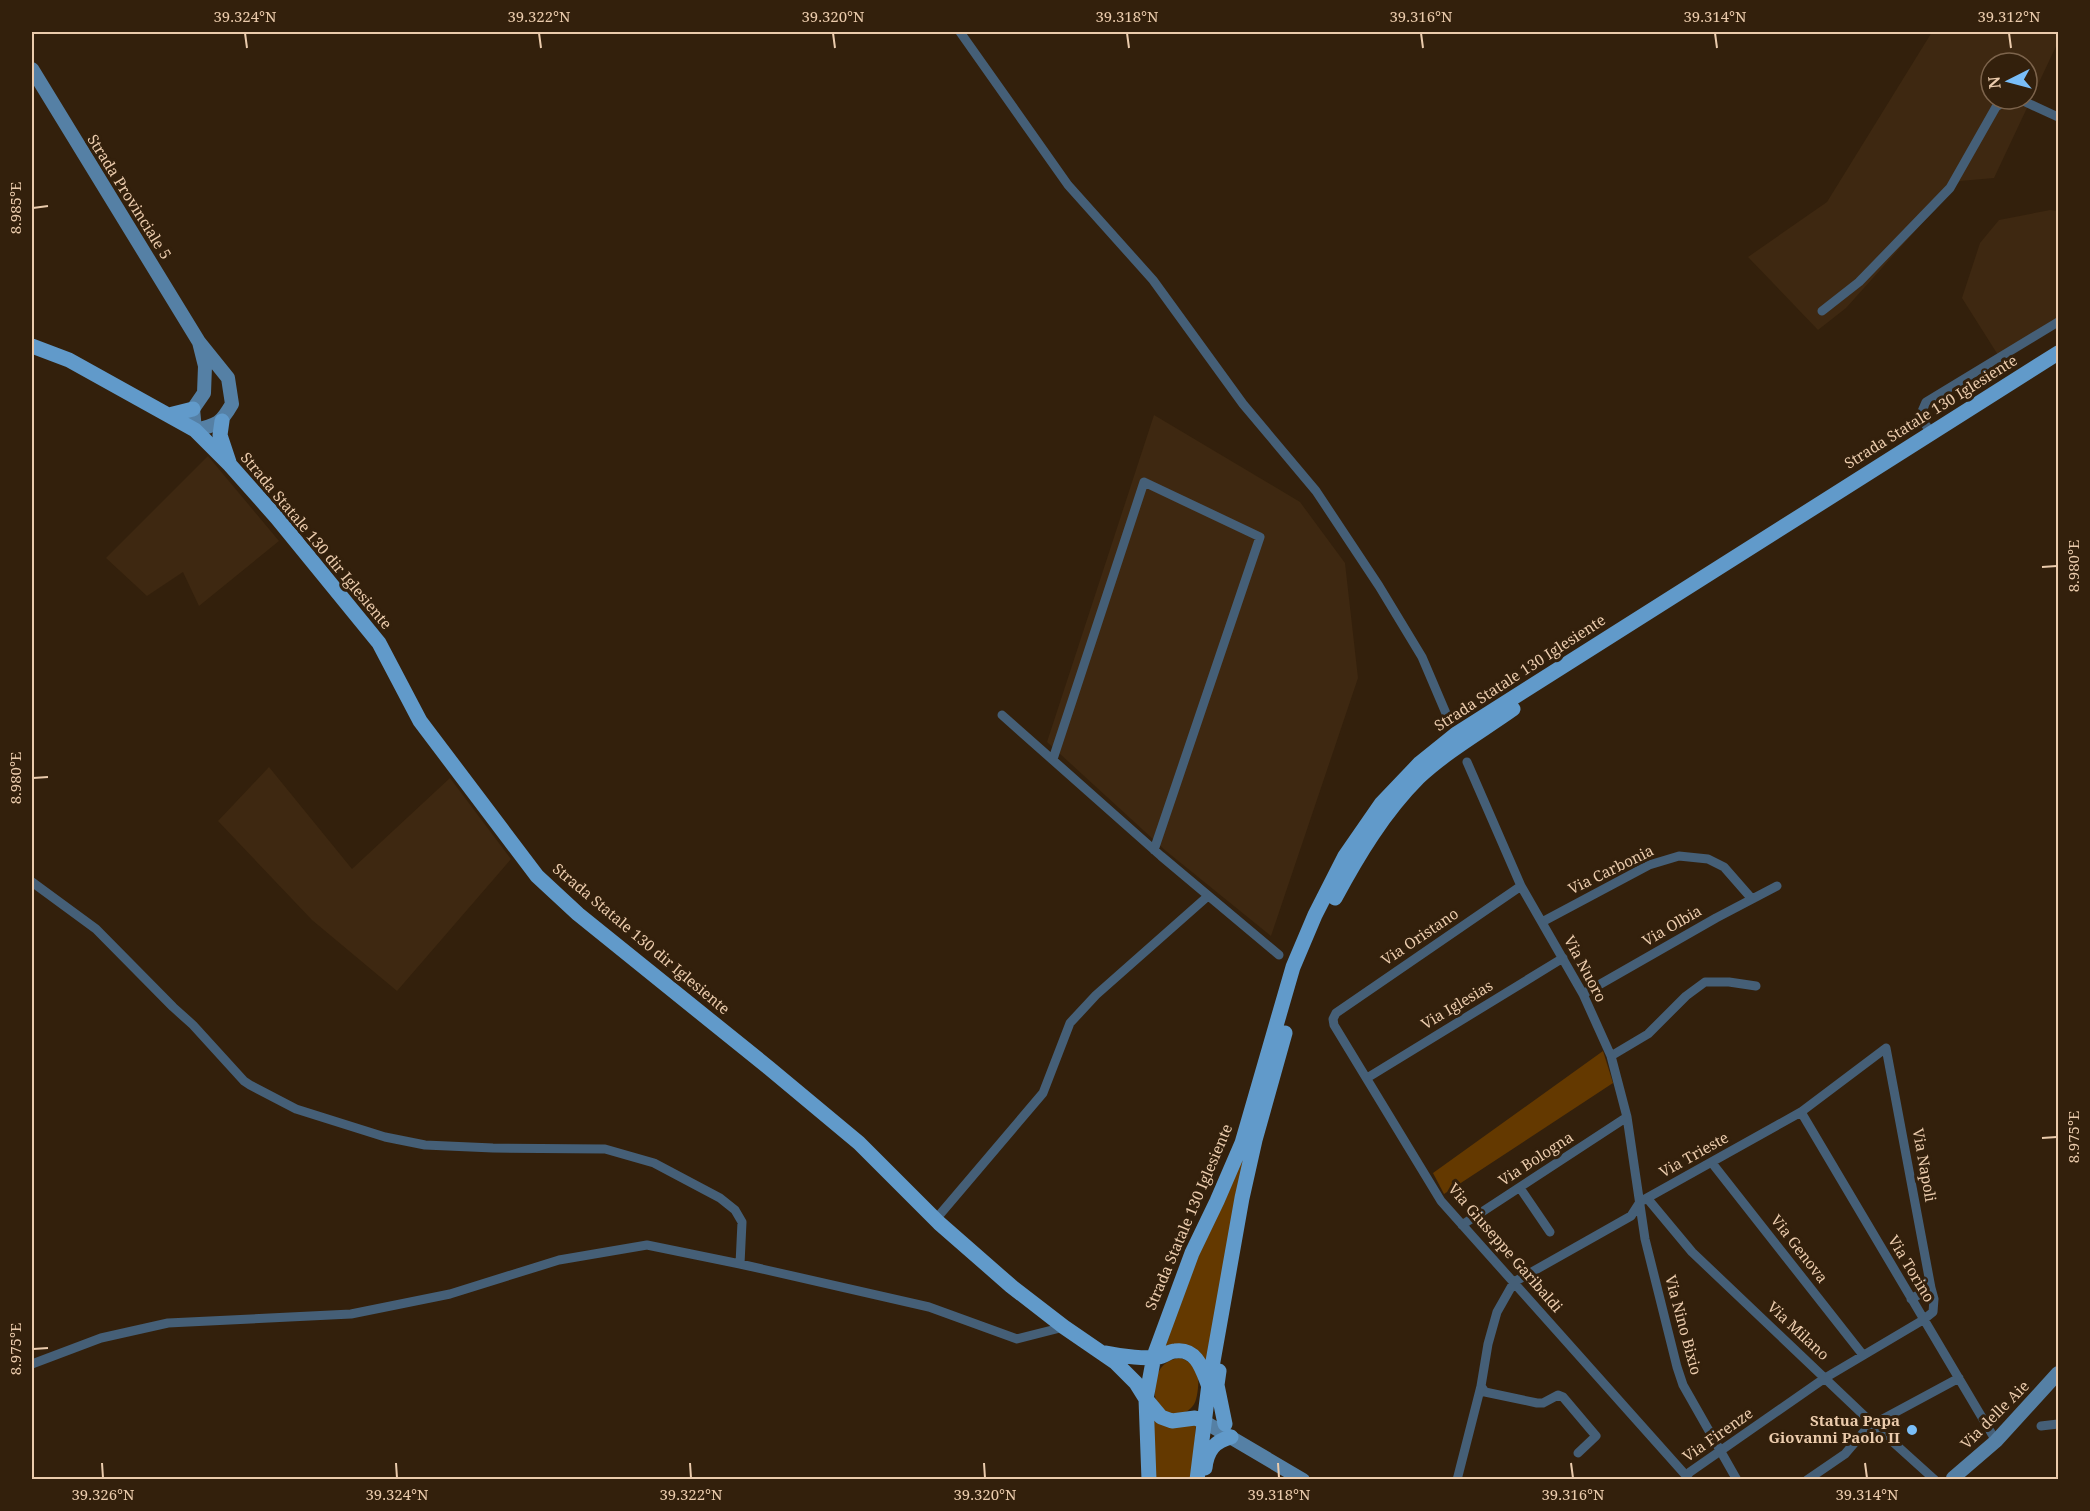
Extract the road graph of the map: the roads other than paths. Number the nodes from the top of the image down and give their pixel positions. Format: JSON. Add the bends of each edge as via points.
{"nodes":[{"id":1,"x":960,"y":32,"type":"edge"},
{"id":2,"x":32,"y":69,"type":"edge"},
{"id":3,"x":2039,"y":108,"type":"edge"},
{"id":4,"x":1994,"y":111,"type":"edge"},
{"id":5,"x":2058,"y":117,"type":"edge"},
{"id":6,"x":1822,"y":311,"type":"dead end"},
{"id":7,"x":2058,"y":322,"type":"edge"},
{"id":8,"x":199,"y":342,"type":"junction"},
{"id":9,"x":32,"y":346,"type":"edge"},
{"id":10,"x":2058,"y":352,"type":"edge"},
{"id":11,"x":2058,"y":364,"type":"edge"},
{"id":12,"x":194,"y":409,"type":"junction"},
{"id":13,"x":169,"y":415,"type":"junction"},
{"id":14,"x":222,"y":421,"type":"junction"},
{"id":15,"x":195,"y":430,"type":"junction"},
{"id":16,"x":1931,"y":433,"type":"junction"},
{"id":17,"x":230,"y":465,"type":"junction"},
{"id":18,"x":1002,"y":715,"type":"dead end"},
{"id":19,"x":1448,"y":718,"type":"dead end"},
{"id":20,"x":1053,"y":759,"type":"junction"},
{"id":21,"x":1467,"y":762,"type":"dead end"},
{"id":22,"x":1154,"y":850,"type":"junction"},
{"id":23,"x":32,"y":882,"type":"edge"},
{"id":24,"x":1521,"y":886,"type":"junction"},
{"id":25,"x":1778,"y":886,"type":"dead end"},
{"id":26,"x":1208,"y":896,"type":"junction"},
{"id":27,"x":1752,"y":899,"type":"junction"},
{"id":28,"x":1542,"y":922,"type":"junction"},
{"id":29,"x":1279,"y":955,"type":"dead end"},
{"id":30,"x":1563,"y":958,"type":"junction"},
{"id":31,"x":1756,"y":986,"type":"dead end"},
{"id":32,"x":1583,"y":994,"type":"junction"},
{"id":33,"x":1336,"y":1013,"type":"joint"},
{"id":34,"x":1886,"y":1048,"type":"joint"},
{"id":35,"x":1611,"y":1056,"type":"junction"},
{"id":36,"x":1366,"y":1078,"type":"junction"},
{"id":37,"x":1801,"y":1112,"type":"junction"},
{"id":38,"x":1627,"y":1117,"type":"junction"},
{"id":39,"x":1712,"y":1163,"type":"junction"},
{"id":40,"x":1520,"y":1188,"type":"junction"},
{"id":41,"x":1644,"y":1200,"type":"junction"},
{"id":42,"x":936,"y":1220,"type":"junction"},
{"id":43,"x":1462,"y":1225,"type":"junction"},
{"id":44,"x":1550,"y":1232,"type":"dead end"},
{"id":45,"x":740,"y":1264,"type":"junction"},
{"id":46,"x":1514,"y":1282,"type":"junction"},
{"id":47,"x":1931,"y":1288,"type":"junction"},
{"id":48,"x":1911,"y":1299,"type":"junction"},
{"id":49,"x":1220,"y":1319,"type":"junction"},
{"id":50,"x":1923,"y":1320,"type":"junction"},
{"id":51,"x":1064,"y":1327,"type":"junction"},
{"id":52,"x":1100,"y":1352,"type":"junction"},
{"id":53,"x":1863,"y":1355,"type":"junction"},
{"id":54,"x":1154,"y":1356,"type":"junction"},
{"id":55,"x":32,"y":1364,"type":"edge"},
{"id":56,"x":2058,"y":1373,"type":"edge"},
{"id":57,"x":1825,"y":1378,"type":"junction"},
{"id":58,"x":1959,"y":1378,"type":"junction"},
{"id":59,"x":1209,"y":1384,"type":"junction"},
{"id":60,"x":1481,"y":1386,"type":"junction"},
{"id":61,"x":1146,"y":1399,"type":"junction"},
{"id":62,"x":1203,"y":1421,"type":"junction"},
{"id":63,"x":2058,"y":1424,"type":"edge"},
{"id":64,"x":1874,"y":1425,"type":"junction"},
{"id":65,"x":2041,"y":1426,"type":"dead end"},
{"id":66,"x":1231,"y":1433,"type":"junction"},
{"id":67,"x":1996,"y":1441,"type":"junction"},
{"id":68,"x":1720,"y":1451,"type":"junction"},
{"id":69,"x":1578,"y":1453,"type":"dead end"},
{"id":70,"x":1687,"y":1478,"type":"edge"},
{"id":71,"x":1149,"y":1479,"type":"edge"},
{"id":72,"x":1197,"y":1479,"type":"edge"},
{"id":73,"x":1204,"y":1479,"type":"edge"},
{"id":74,"x":1304,"y":1479,"type":"edge"},
{"id":75,"x":1457,"y":1479,"type":"edge"},
{"id":76,"x":1737,"y":1479,"type":"edge"},
{"id":77,"x":1807,"y":1479,"type":"edge"},
{"id":78,"x":1935,"y":1479,"type":"edge"},
{"id":79,"x":1949,"y":1479,"type":"edge"}],
"edges":[{"from":1,"to":19,"type":"street","via":[[1068,185],[1153,280],[1243,404],[1316,491],[1422,657]]},
{"from":2,"to":8,"type":"street","name":"Strada Provinciale 5"},
{"from":3,"to":5,"type":"street"},
{"from":4,"to":6,"type":"street","via":[[1950,188],[1859,282]]},
{"from":7,"to":16,"type":"street","via":[[1926,402],[1920,416]]},
{"from":8,"to":12,"type":"street","via":[[205,366],[204,393]]},
{"from":8,"to":14,"type":"street","via":[[228,378],[232,404]]},
{"from":9,"to":13,"type":"main road","name":"Strada Statale 130 dir Iglesiente","via":[[69,360]]},
{"from":10,"to":16,"type":"main road","name":"Strada Statale 130 Iglesiente"},
{"from":11,"to":49,"type":"main road","name":"Strada Statale 130 Iglesiente","via":[[1565,674],[1420,777],[1374,831],[1326,916],[1301,971],[1255,1140]]},
{"from":12,"to":13,"type":"main road"},
{"from":12,"to":15,"type":"street"},
{"from":13,"to":15,"type":"main road","name":"Strada Statale 130 dir Iglesiente"},
{"from":14,"to":15,"type":"street"},
{"from":14,"to":17,"type":"main road","via":[[220,435]]},
{"from":15,"to":17,"type":"main road","name":"Strada Statale 130 dir Iglesiente"},
{"from":16,"to":54,"type":"main road","name":"Strada Statale 130 Iglesiente","via":[[1456,734],[1420,763],[1382,804],[1345,856],[1293,967],[1242,1143],[1192,1253]]},
{"from":17,"to":42,"type":"main road","name":"Strada Statale 130 dir Iglesiente","via":[[379,643],[420,721],[537,876],[578,914],[859,1143]]},
{"from":18,"to":20,"type":"street"},
{"from":20,"to":22,"type":"street"},
{"from":20,"to":22,"type":"street","via":[[1144,482],[1260,537]]},
{"from":21,"to":24,"type":"street","name":"Via Nuoro"},
{"from":22,"to":26,"type":"street"},
{"from":23,"to":45,"type":"street","via":[[96,929],[244,1081],[296,1109],[385,1137],[444,1146],[604,1149],[654,1163],[735,1210],[742,1222]]},
{"from":24,"to":28,"type":"street","name":"Via Nuoro"},
{"from":24,"to":33,"type":"street","name":"Via Oristano"},
{"from":25,"to":27,"type":"street","name":"Via Olbia"},
{"from":26,"to":29,"type":"street"},
{"from":26,"to":42,"type":"street","via":[[1070,1023],[1043,1093]]},
{"from":27,"to":28,"type":"street","name":"Via Carbonia","via":[[1724,867],[1708,859],[1679,856],[1649,865]]},
{"from":27,"to":32,"type":"street","name":"Via Olbia"},
{"from":28,"to":30,"type":"street","name":"Via Nuoro"},
{"from":30,"to":32,"type":"street","name":"Via Nuoro"},
{"from":30,"to":36,"type":"street","name":"Via Iglesias"},
{"from":31,"to":35,"type":"street","via":[[1705,982],[1648,1034]]},
{"from":32,"to":35,"type":"street","name":"Via Nuoro"},
{"from":33,"to":36,"type":"street","name":"Via Giuseppe Garibaldi","via":[[1334,1025]]},
{"from":34,"to":37,"type":"street","name":"Via Trieste"},
{"from":34,"to":47,"type":"street","name":"Via Napoli"},
{"from":35,"to":38,"type":"street","name":"Via Nuoro"},
{"from":36,"to":43,"type":"street","name":"Via Giuseppe Garibaldi","via":[[1441,1201]]},
{"from":37,"to":39,"type":"street","name":"Via Trieste"},
{"from":37,"to":48,"type":"street","name":"Via Torino"},
{"from":38,"to":40,"type":"street","name":"Via Bologna"},
{"from":38,"to":41,"type":"street","name":"Via Nuoro"},
{"from":39,"to":41,"type":"street","name":"Via Trieste"},
{"from":39,"to":53,"type":"street","name":"Via Genova"},
{"from":40,"to":43,"type":"street","name":"Via Bologna"},
{"from":40,"to":44,"type":"street"},
{"from":41,"to":46,"type":"street","name":"Via Trieste","via":[[1631,1216]]},
{"from":41,"to":57,"type":"street","name":"Via Milano","via":[[1692,1252]]},
{"from":41,"to":68,"type":"street","name":"Via Nino Bixio","via":[[1645,1239],[1677,1367]]},
{"from":42,"to":51,"type":"main road","name":"Strada Statale 130 dir Iglesiente"},
{"from":43,"to":46,"type":"street","name":"Via Giuseppe Garibaldi"},
{"from":45,"to":51,"type":"street","via":[[929,1306],[1017,1339]]},
{"from":45,"to":55,"type":"street","via":[[647,1245],[559,1260],[450,1294],[351,1314],[168,1323],[101,1338]]},
{"from":46,"to":60,"type":"street","via":[[1497,1312]]},
{"from":46,"to":70,"type":"street","name":"Via Giuseppe Garibaldi"},
{"from":47,"to":48,"type":"street"},
{"from":47,"to":50,"type":"street","name":"Via Napoli","via":[[1933,1312]]},
{"from":48,"to":50,"type":"street","name":"Via Torino"},
{"from":49,"to":59,"type":"main road","name":"Strada Statale 130 Iglesiente"},
{"from":49,"to":66,"type":"main road","via":[[1224,1340],[1217,1385]]},
{"from":50,"to":53,"type":"street","name":"Via Firenze"},
{"from":50,"to":58,"type":"street","name":"Via Torino"},
{"from":51,"to":52,"type":"main road","name":"Strada Statale 130 dir Iglesiente"},
{"from":52,"to":54,"type":"main road","name":"Strada Statale 130 dir Iglesiente","via":[[1127,1358]]},
{"from":52,"to":61,"type":"main road","name":"Strada Statale 130 dir Iglesiente","via":[[1136,1383]]},
{"from":53,"to":57,"type":"street","name":"Via Firenze"},
{"from":54,"to":59,"type":"main road","via":[[1177,1350],[1192,1354]]},
{"from":54,"to":61,"type":"main road","name":"Strada Statale 130 Iglesiente"},
{"from":56,"to":67,"type":"street","name":"Via delle Aie"},
{"from":57,"to":64,"type":"street","name":"Via Milano"},
{"from":57,"to":68,"type":"street","name":"Via Firenze"},
{"from":58,"to":64,"type":"street"},
{"from":58,"to":67,"type":"street","name":"Via Torino"},
{"from":59,"to":62,"type":"main road","name":"Strada Statale 130 Iglesiente"},
{"from":59,"to":66,"type":"street"},
{"from":60,"to":69,"type":"street","via":[[1485,1392],[1537,1403],[1558,1395],[1563,1397],[1596,1436]]},
{"from":60,"to":75,"type":"street"},
{"from":61,"to":62,"type":"main road","via":[[1166,1420]]},
{"from":61,"to":71,"type":"main road","name":"Strada Statale 130 Iglesiente"},
{"from":62,"to":66,"type":"street"},
{"from":62,"to":72,"type":"main road","name":"Strada Statale 130 Iglesiente"},
{"from":63,"to":65,"type":"street"},
{"from":64,"to":77,"type":"street","via":[[1845,1454]]},
{"from":64,"to":78,"type":"street","name":"Via Milano"},
{"from":66,"to":73,"type":"main road","via":[[1210,1449]]},
{"from":66,"to":74,"type":"street"},
{"from":67,"to":79,"type":"street","name":"Via delle Aie"},
{"from":68,"to":70,"type":"street","name":"Via Firenze"},
{"from":68,"to":76,"type":"street","name":"Via Nino Bixio"}]}
